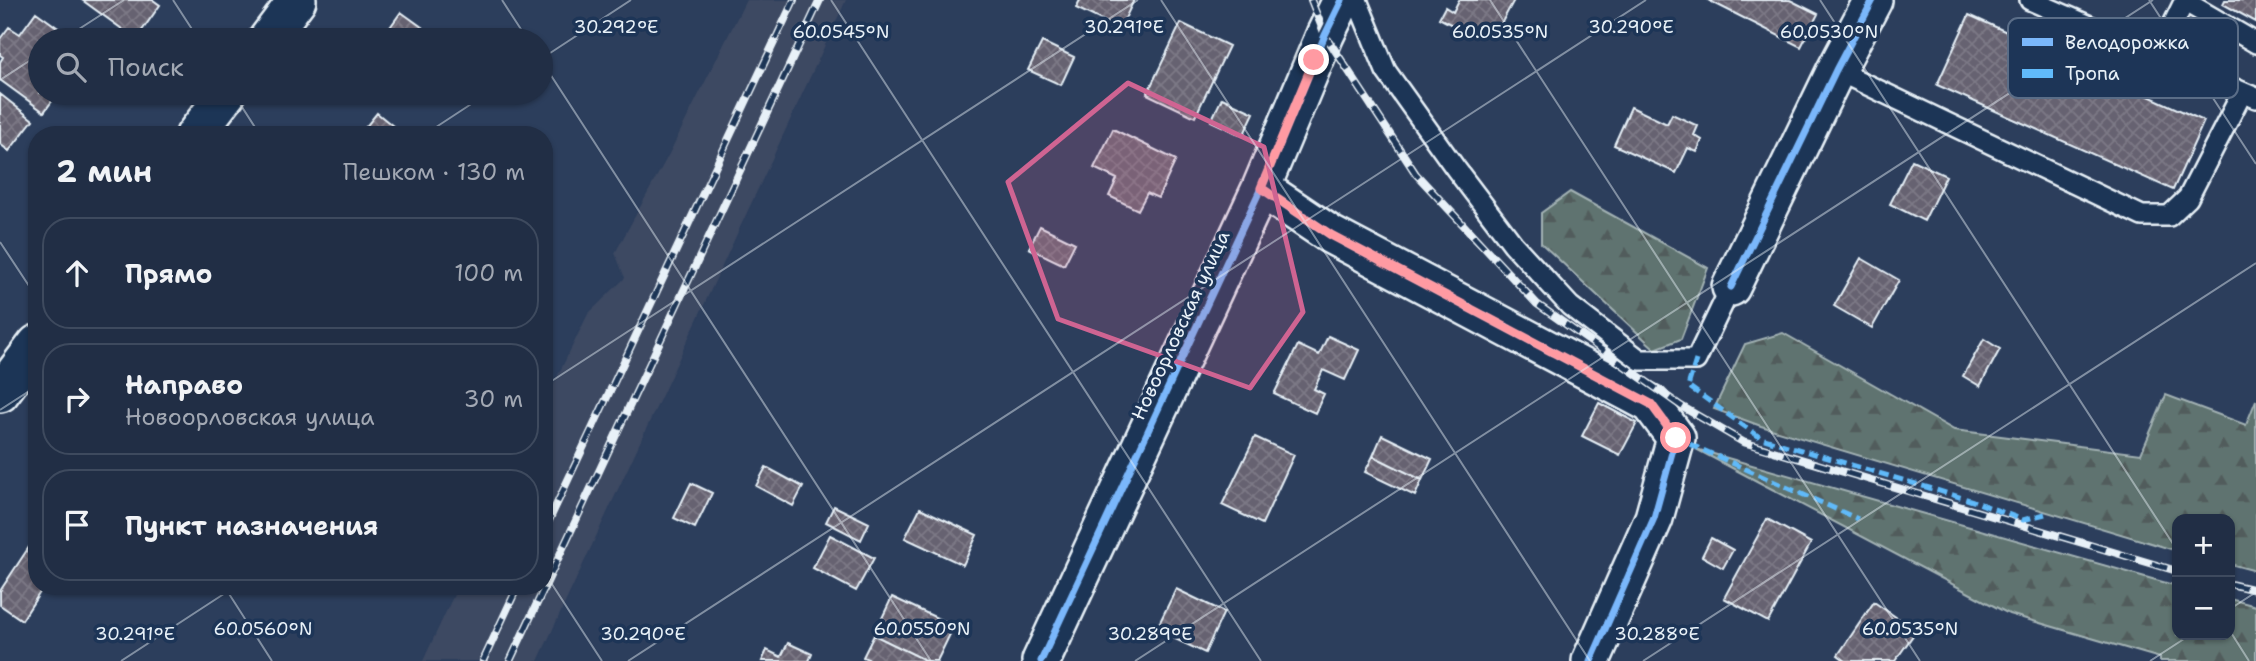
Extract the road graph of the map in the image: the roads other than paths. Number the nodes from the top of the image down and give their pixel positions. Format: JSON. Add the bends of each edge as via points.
{"nodes":[{"id":1,"x":297,"y":0,"type":"edge"},
{"id":2,"x":1342,"y":0,"type":"edge"},
{"id":3,"x":1357,"y":0,"type":"edge"},
{"id":4,"x":1873,"y":0,"type":"edge"},
{"id":5,"x":2030,"y":0,"type":"edge"},
{"id":6,"x":2184,"y":1,"type":"edge"},
{"id":7,"x":2072,"y":18,"type":"edge"},
{"id":8,"x":2176,"y":18,"type":"edge"},
{"id":9,"x":2213,"y":18,"type":"edge"},
{"id":10,"x":276,"y":28,"type":"edge"},
{"id":11,"x":2238,"y":32,"type":"edge"},
{"id":12,"x":2256,"y":43,"type":"edge"},
{"id":13,"x":1836,"y":70,"type":"junction"},
{"id":14,"x":2249,"y":95,"type":"edge"},
{"id":15,"x":218,"y":105,"type":"edge"},
{"id":16,"x":202,"y":126,"type":"edge"},
{"id":17,"x":1261,"y":188,"type":"junction"},
{"id":18,"x":1731,"y":287,"type":"joint"},
{"id":19,"x":28,"y":356,"type":"edge"},
{"id":20,"x":0,"y":393,"type":"edge"},
{"id":21,"x":1041,"y":661,"type":"edge"},
{"id":22,"x":1591,"y":661,"type":"edge"}],
"edges":[{"from":1,"to":10,"type":"street"},
{"from":2,"to":17,"type":"street","name":"Новоорловская улица"},
{"from":3,"to":18,"type":"lane","via":[[1386,71],[1456,169],[1513,244],[1570,306],[1610,337],[1640,359],[1696,360]]},
{"from":4,"to":13,"type":"street"},
{"from":5,"to":7,"type":"lane"},
{"from":6,"to":8,"type":"lane"},
{"from":6,"to":9,"type":"lane"},
{"from":11,"to":12,"type":"lane"},
{"from":13,"to":14,"type":"lane","via":[[2142,216],[2169,216],[2188,198]]},
{"from":13,"to":18,"type":"street"},
{"from":15,"to":16,"type":"street"},
{"from":17,"to":21,"type":"street","name":"Новоорловская улица"},
{"from":17,"to":22,"type":"street","via":[[1331,235],[1651,404],[1676,438],[1654,518]]},
{"from":19,"to":20,"type":"street"}]}
